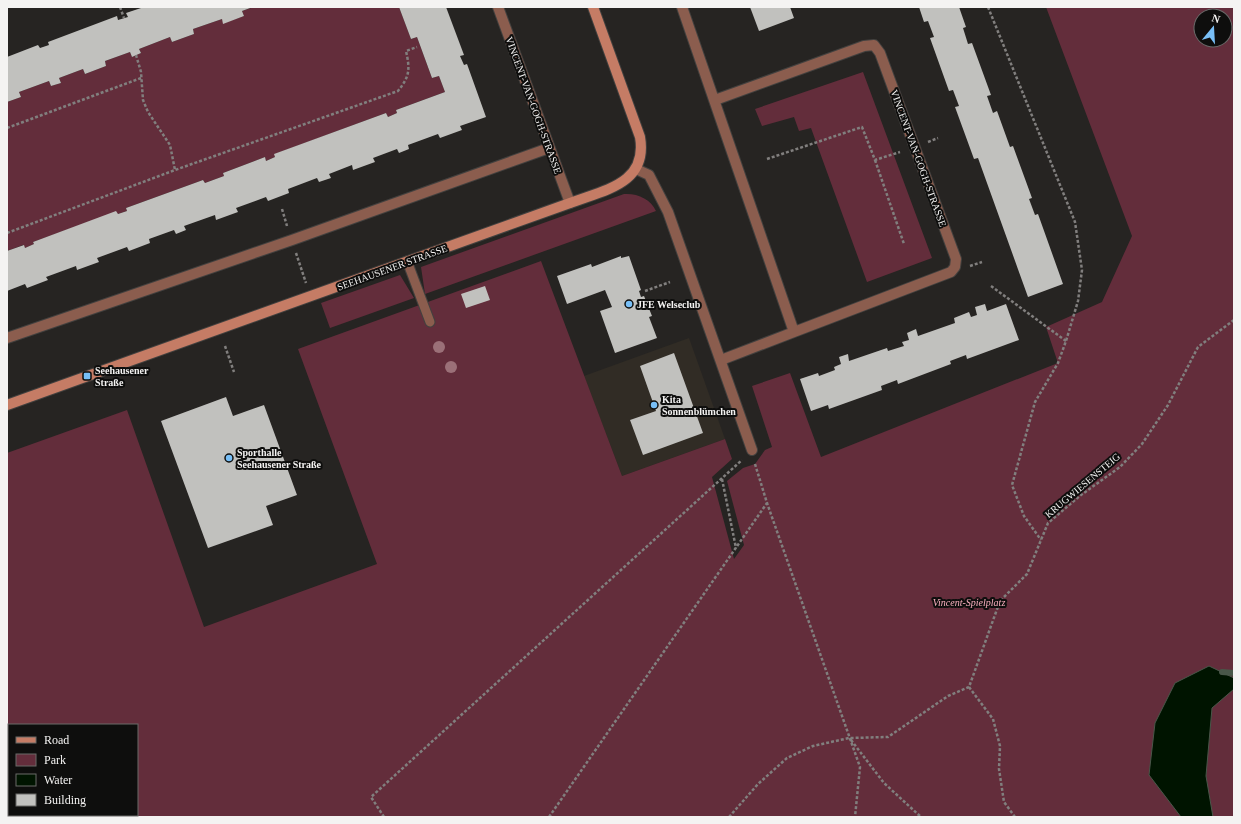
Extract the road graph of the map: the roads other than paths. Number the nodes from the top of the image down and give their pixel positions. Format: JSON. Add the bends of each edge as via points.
{"nodes":[{"id":1,"x":498,"y":7,"type":"edge"},
{"id":2,"x":593,"y":7,"type":"edge"},
{"id":3,"x":682,"y":7,"type":"edge"},
{"id":4,"x":715,"y":100,"type":"junction"},
{"id":5,"x":549,"y":148,"type":"junction"},
{"id":6,"x":636,"y":169,"type":"junction"},
{"id":7,"x":570,"y":203,"type":"junction"},
{"id":8,"x":407,"y":261,"type":"junction"},
{"id":9,"x":430,"y":322,"type":"dead end"},
{"id":10,"x":794,"y":332,"type":"junction"},
{"id":11,"x":7,"y":338,"type":"edge"},
{"id":12,"x":721,"y":360,"type":"junction"},
{"id":13,"x":7,"y":405,"type":"edge"},
{"id":14,"x":752,"y":450,"type":"road end"}],
"edges":[{"from":1,"to":5,"type":"street","name":"VINCENT-VAN-GOGH-STRASSE"},
{"from":2,"to":6,"type":"street","via":[[640,137],[642,148]]},
{"from":3,"to":4,"type":"street"},
{"from":4,"to":10,"type":"street"},
{"from":4,"to":10,"type":"street","name":"VINCENT-VAN-GOGH-STRASSE","via":[[864,46],[874,45],[880,53],[956,259],[951,272]]},
{"from":5,"to":7,"type":"street","name":"VINCENT-VAN-GOGH-STRASSE"},
{"from":5,"to":11,"type":"street"},
{"from":6,"to":7,"type":"street","name":"SEEHAUSENER STRASSE","via":[[617,186]]},
{"from":6,"to":12,"type":"street","via":[[649,175],[668,212]]},
{"from":7,"to":8,"type":"street","name":"SEEHAUSENER STRASSE"},
{"from":8,"to":9,"type":"lane"},
{"from":8,"to":13,"type":"street","name":"SEEHAUSENER STRASSE"},
{"from":10,"to":12,"type":"street","name":"VINCENT-VAN-GOGH-STRASSE"},
{"from":12,"to":14,"type":"street"}]}
